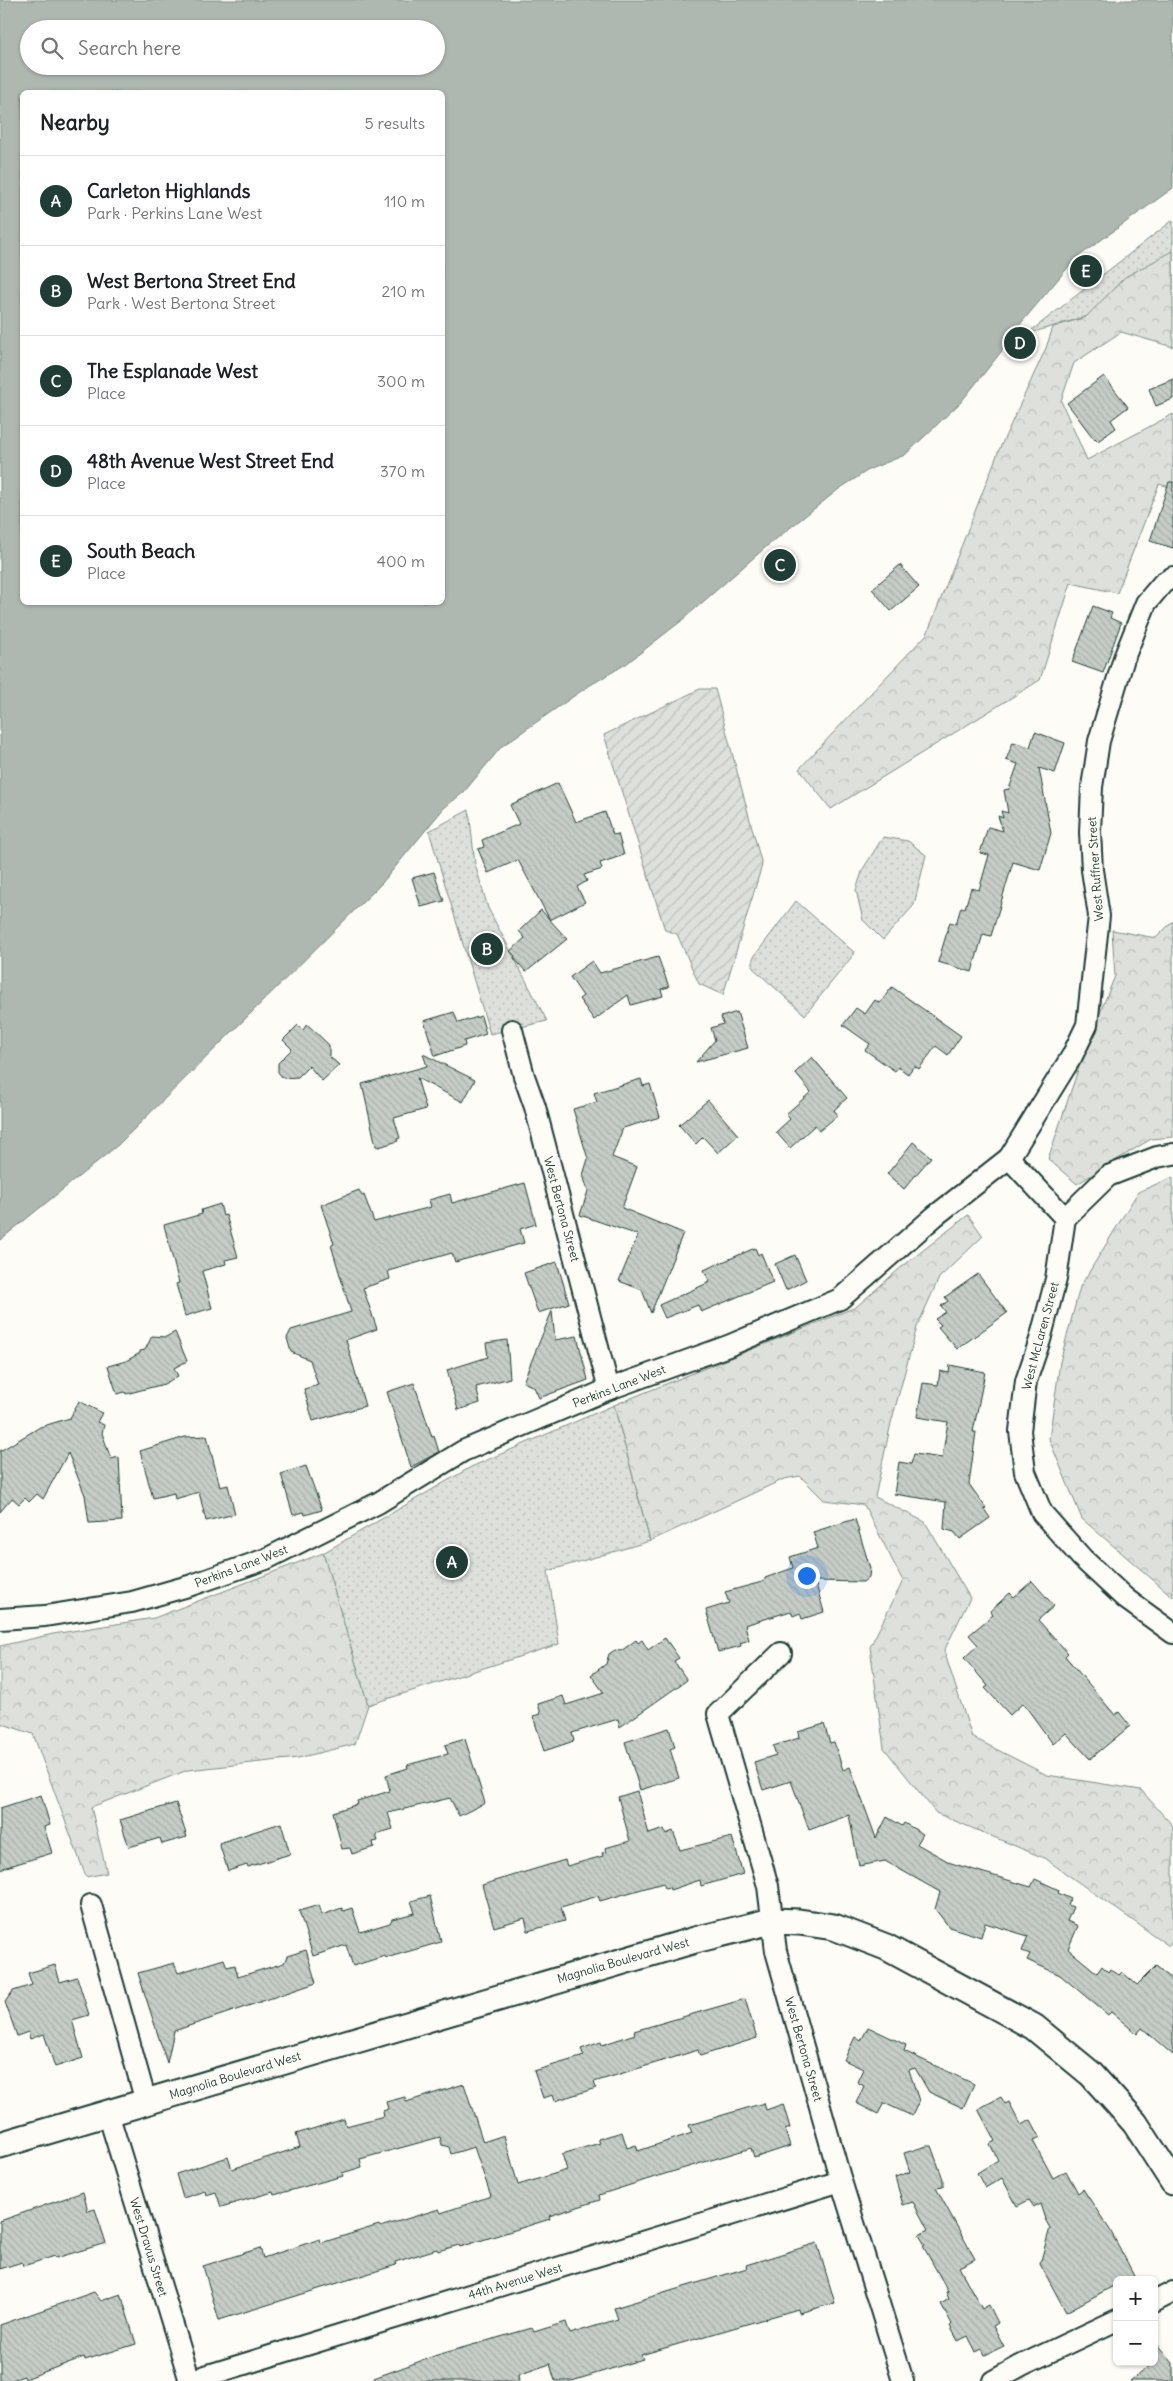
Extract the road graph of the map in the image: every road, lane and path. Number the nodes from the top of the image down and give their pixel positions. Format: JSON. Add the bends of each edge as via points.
{"nodes":[{"id":1,"x":1173,"y":577,"type":"edge"},
{"id":2,"x":512,"y":1030,"type":"dead end"},
{"id":3,"x":1173,"y":1154,"type":"edge"},
{"id":4,"x":1009,"y":1158,"type":"junction"},
{"id":5,"x":1065,"y":1218,"type":"junction"},
{"id":6,"x":609,"y":1389,"type":"junction"},
{"id":7,"x":0,"y":1619,"type":"edge"},
{"id":8,"x":1173,"y":1633,"type":"edge"},
{"id":9,"x":780,"y":1652,"type":"dead end"},
{"id":10,"x":91,"y":1905,"type":"dead end"},
{"id":11,"x":772,"y":1921,"type":"junction"},
{"id":12,"x":146,"y":2102,"type":"junction"},
{"id":13,"x":108,"y":2113,"type":"junction"},
{"id":14,"x":0,"y":2145,"type":"edge"},
{"id":15,"x":841,"y":2181,"type":"junction"},
{"id":16,"x":1173,"y":2182,"type":"edge"},
{"id":17,"x":1173,"y":2292,"type":"edge"},
{"id":18,"x":1158,"y":2300,"type":"edge"},
{"id":19,"x":1115,"y":2321,"type":"edge"},
{"id":20,"x":190,"y":2381,"type":"edge"},
{"id":21,"x":903,"y":2381,"type":"edge"},
{"id":22,"x":994,"y":2381,"type":"edge"}],
"edges":[{"from":1,"to":4,"type":"street","name":"West Ruffner Street","via":[[1163,582],[1146,603],[1124,658],[1099,742],[1090,832],[1099,916],[1087,1026]]},
{"from":2,"to":6,"type":"street","name":"West Bertona Street","via":[[536,1108]]},
{"from":3,"to":5,"type":"street","via":[[1108,1176]]},
{"from":4,"to":5,"type":"street"},
{"from":4,"to":6,"type":"street","name":"Perkins Lane West","via":[[935,1216],[840,1300],[728,1346]]},
{"from":5,"to":8,"type":"street","name":"West McLaren Street","via":[[1056,1279],[1026,1381],[1020,1431],[1025,1472],[1042,1513],[1082,1558],[1126,1599]]},
{"from":6,"to":7,"type":"street","name":"Perkins Lane West","via":[[463,1451],[378,1503],[266,1559],[132,1602],[45,1616]]},
{"from":9,"to":11,"type":"street","name":"West Bertona Street","via":[[718,1714],[768,1886]]},
{"from":10,"to":12,"type":"street"},
{"from":11,"to":12,"type":"street","name":"Magnolia Boulevard West","via":[[610,1964]]},
{"from":11,"to":15,"type":"street","name":"West Bertona Street","via":[[776,1950]]},
{"from":11,"to":16,"type":"street","name":"Magnolia Boulevard West","via":[[834,1927],[886,1947],[1034,2027],[1104,2088],[1134,2123]]},
{"from":12,"to":13,"type":"street","name":"Magnolia Boulevard West"},
{"from":13,"to":14,"type":"street","name":"Magnolia Boulevard West"},
{"from":13,"to":20,"type":"street","name":"West Dravus Street"},
{"from":15,"to":20,"type":"street","name":"44th Avenue West"},
{"from":15,"to":21,"type":"street","name":"West Bertona Street"},
{"from":17,"to":18,"type":"street"},
{"from":19,"to":22,"type":"street"}]}
